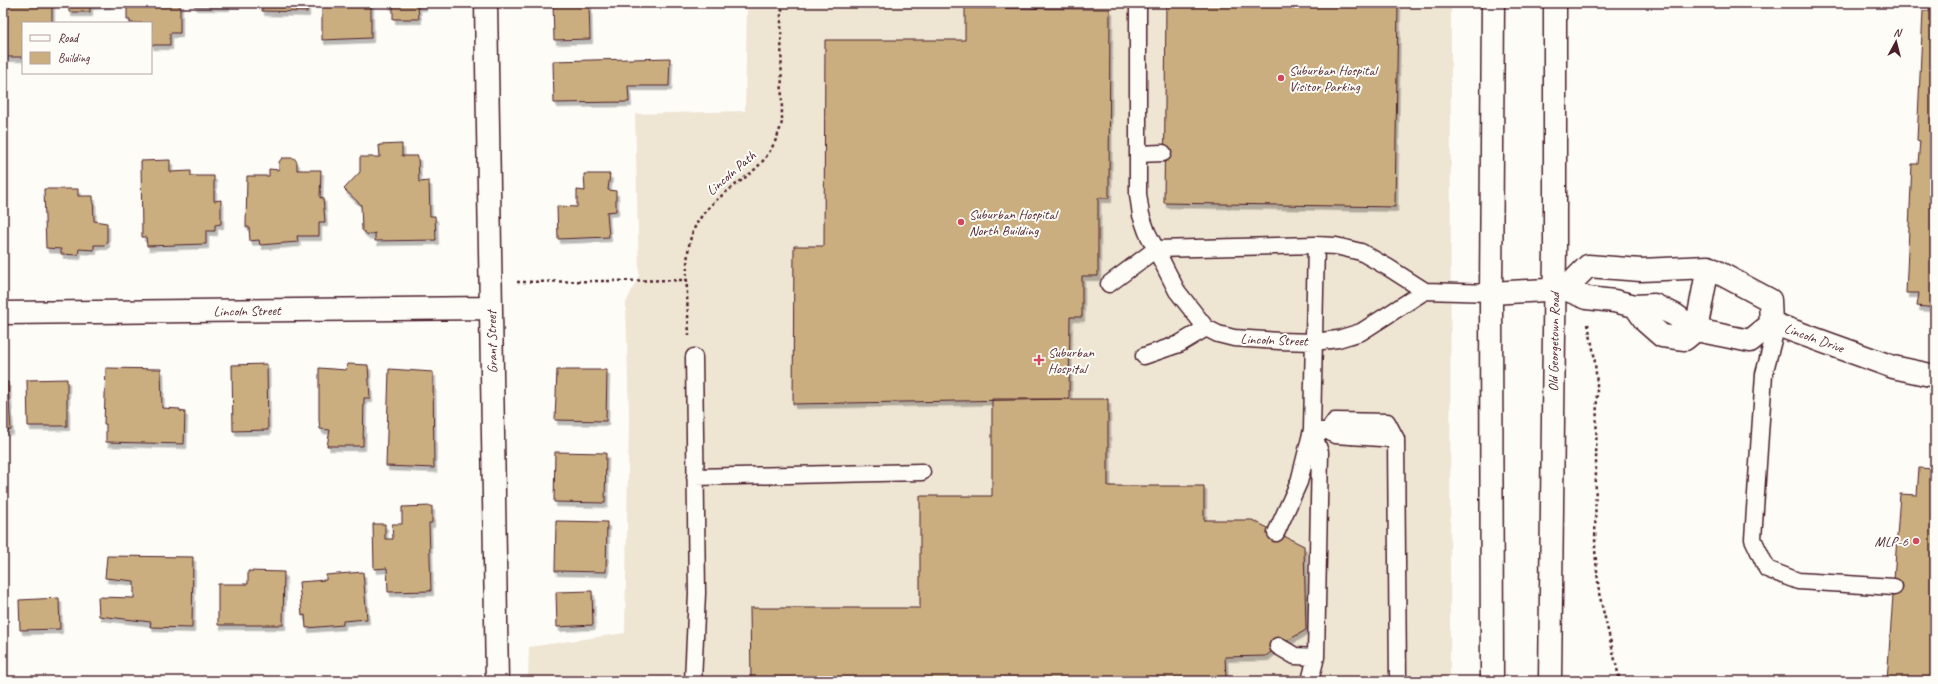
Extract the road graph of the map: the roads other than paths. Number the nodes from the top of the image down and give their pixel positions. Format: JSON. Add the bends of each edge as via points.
{"nodes":[{"id":1,"x":486,"y":3,"type":"edge"},
{"id":2,"x":1138,"y":3,"type":"edge"},
{"id":3,"x":1493,"y":3,"type":"edge"},
{"id":4,"x":1555,"y":3,"type":"edge"},
{"id":5,"x":1163,"y":153,"type":"dead end"},
{"id":6,"x":1138,"y":154,"type":"junction"},
{"id":7,"x":1316,"y":245,"type":"junction"},
{"id":8,"x":1156,"y":249,"type":"junction"},
{"id":9,"x":1708,"y":267,"type":"junction"},
{"id":10,"x":1109,"y":284,"type":"dead end"},
{"id":11,"x":1559,"y":289,"type":"junction"},
{"id":12,"x":1425,"y":291,"type":"junction"},
{"id":13,"x":1491,"y":292,"type":"junction"},
{"id":14,"x":491,"y":308,"type":"junction"},
{"id":15,"x":3,"y":313,"type":"edge"},
{"id":16,"x":1774,"y":324,"type":"junction"},
{"id":17,"x":1206,"y":328,"type":"junction"},
{"id":18,"x":1696,"y":330,"type":"junction"},
{"id":19,"x":1314,"y":342,"type":"junction"},
{"id":20,"x":1144,"y":356,"type":"dead end"},
{"id":21,"x":694,"y":357,"type":"road end"},
{"id":22,"x":1935,"y":376,"type":"edge"},
{"id":23,"x":1312,"y":430,"type":"junction"},
{"id":24,"x":922,"y":472,"type":"dead end"},
{"id":25,"x":695,"y":477,"type":"junction"},
{"id":26,"x":1276,"y":533,"type":"dead end"},
{"id":27,"x":1894,"y":587,"type":"dead end"},
{"id":28,"x":1278,"y":646,"type":"dead end"},
{"id":29,"x":1316,"y":657,"type":"junction"},
{"id":30,"x":497,"y":681,"type":"edge"},
{"id":31,"x":693,"y":681,"type":"edge"},
{"id":32,"x":1310,"y":681,"type":"edge"},
{"id":33,"x":1398,"y":681,"type":"edge"},
{"id":34,"x":1492,"y":681,"type":"edge"},
{"id":35,"x":1550,"y":681,"type":"edge"}],
"edges":[{"from":1,"to":14,"type":"street","name":"Grant Street"},
{"from":2,"to":6,"type":"lane"},
{"from":3,"to":13,"type":"street"},
{"from":4,"to":11,"type":"street","name":"Old Georgetown Road"},
{"from":5,"to":6,"type":"lane"},
{"from":6,"to":8,"type":"lane","via":[[1141,215]]},
{"from":7,"to":8,"type":"lane"},
{"from":7,"to":12,"type":"lane","via":[[1336,246],[1361,252]]},
{"from":7,"to":19,"type":"lane"},
{"from":8,"to":10,"type":"lane"},
{"from":8,"to":17,"type":"lane","via":[[1177,291]]},
{"from":9,"to":11,"type":"street","via":[[1641,270],[1588,266]]},
{"from":9,"to":16,"type":"street","via":[[1770,300]]},
{"from":9,"to":18,"type":"street"},
{"from":11,"to":13,"type":"street"},
{"from":11,"to":18,"type":"street","via":[[1587,298],[1634,306],[1646,322],[1662,336],[1685,339]]},
{"from":11,"to":35,"type":"street","name":"Old Georgetown Road"},
{"from":12,"to":13,"type":"lane"},
{"from":12,"to":19,"type":"lane","name":"Lincoln Street","via":[[1361,332],[1338,339]]},
{"from":13,"to":34,"type":"street"},
{"from":14,"to":15,"type":"street","name":"Lincoln Street"},
{"from":14,"to":30,"type":"street","name":"Grant Street"},
{"from":16,"to":18,"type":"street","name":"Lincoln Drive","via":[[1750,341]]},
{"from":16,"to":22,"type":"street","name":"Lincoln Drive","via":[[1893,367]]},
{"from":16,"to":27,"type":"lane","via":[[1764,374],[1753,539],[1767,569],[1798,582]]},
{"from":17,"to":19,"type":"lane","name":"Lincoln Street","via":[[1234,338]]},
{"from":17,"to":20,"type":"lane","via":[[1179,344]]},
{"from":19,"to":23,"type":"lane"},
{"from":21,"to":25,"type":"lane"},
{"from":23,"to":26,"type":"lane","via":[[1298,482]]},
{"from":23,"to":29,"type":"lane","via":[[1320,452]]},
{"from":23,"to":33,"type":"lane","via":[[1328,431],[1335,435],[1396,439]]},
{"from":24,"to":25,"type":"lane"},
{"from":25,"to":31,"type":"lane","via":[[697,593]]},
{"from":28,"to":29,"type":"lane","via":[[1296,656]]},
{"from":29,"to":32,"type":"lane"}]}
